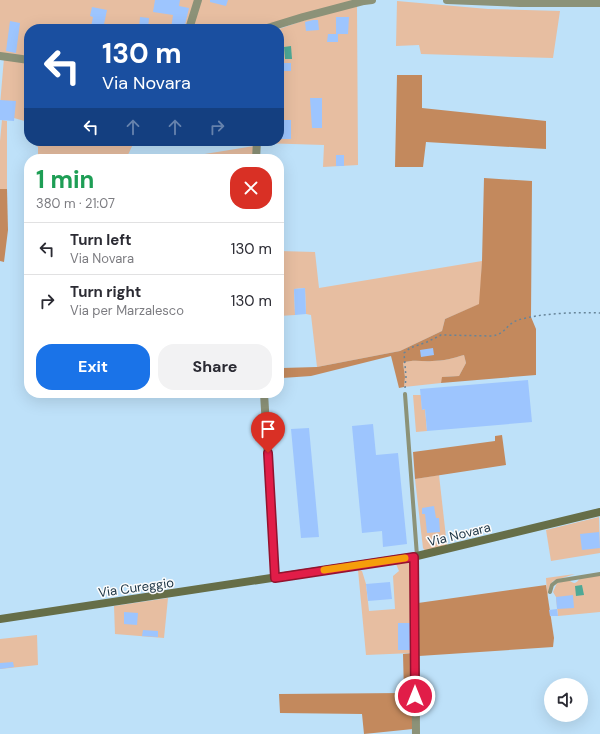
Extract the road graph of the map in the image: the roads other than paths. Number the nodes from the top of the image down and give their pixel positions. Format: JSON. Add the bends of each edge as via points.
{"nodes":[{"id":1,"x":198,"y":0,"type":"edge"},
{"id":2,"x":372,"y":0,"type":"edge"},
{"id":3,"x":447,"y":0,"type":"edge"},
{"id":4,"x":600,"y":3,"type":"edge"},
{"id":5,"x":191,"y":24,"type":"edge"},
{"id":6,"x":280,"y":24,"type":"edge"},
{"id":7,"x":0,"y":56,"type":"edge"},
{"id":8,"x":24,"y":59,"type":"edge"},
{"id":9,"x":405,"y":394,"type":"road end"},
{"id":10,"x":264,"y":398,"type":"edge"},
{"id":11,"x":600,"y":512,"type":"edge"},
{"id":12,"x":416,"y":557,"type":"junction"},
{"id":13,"x":600,"y":574,"type":"edge"},
{"id":14,"x":275,"y":578,"type":"junction"},
{"id":15,"x":550,"y":592,"type":"dead end"},
{"id":16,"x":0,"y":619,"type":"edge"},
{"id":17,"x":416,"y":734,"type":"edge"}],
"edges":[{"from":1,"to":5,"type":"street"},
{"from":2,"to":6,"type":"street"},
{"from":3,"to":4,"type":"street"},
{"from":7,"to":8,"type":"street"},
{"from":9,"to":12,"type":"lane"},
{"from":10,"to":14,"type":"street"},
{"from":11,"to":12,"type":"main road","name":"Via Novara"},
{"from":12,"to":14,"type":"main road","name":"Via Novara"},
{"from":12,"to":17,"type":"street"},
{"from":13,"to":15,"type":"lane","via":[[557,581],[552,585]]},
{"from":14,"to":16,"type":"main road","name":"Via Cureggio"}]}
